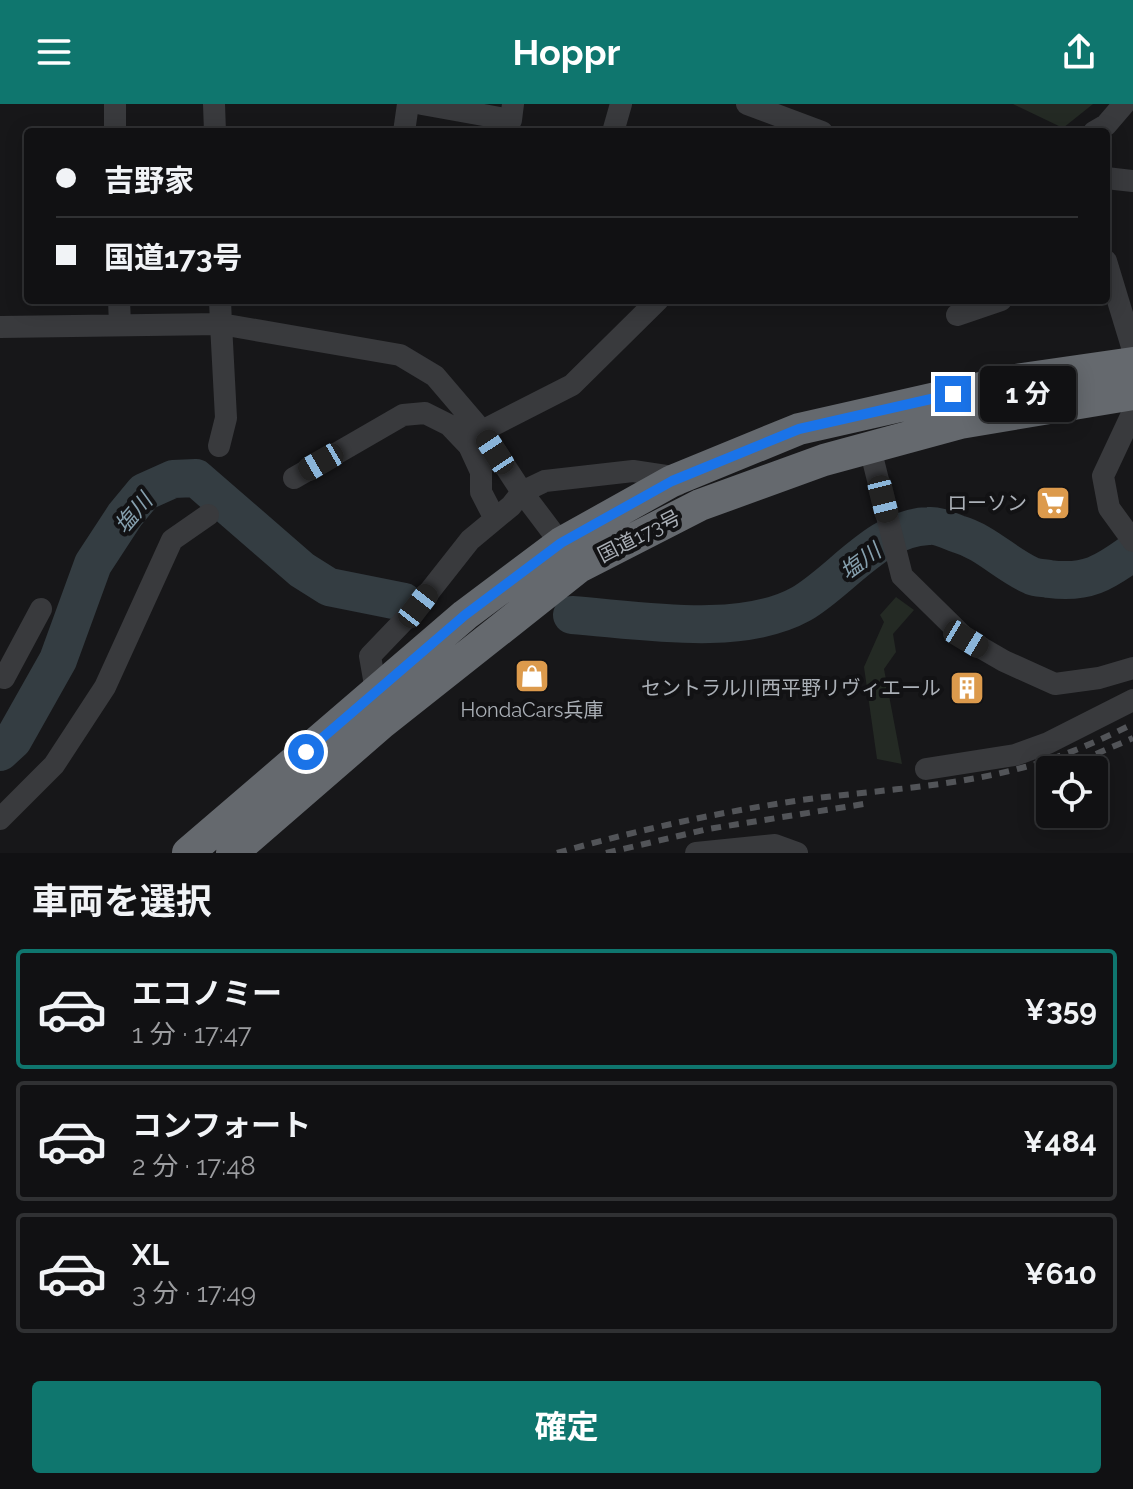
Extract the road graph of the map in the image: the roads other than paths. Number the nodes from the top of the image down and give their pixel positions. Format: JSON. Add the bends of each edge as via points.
{"nodes":[{"id":1,"x":115,"y":104,"type":"edge"},
{"id":2,"x":214,"y":104,"type":"edge"},
{"id":3,"x":408,"y":104,"type":"edge"},
{"id":4,"x":422,"y":104,"type":"edge"},
{"id":5,"x":513,"y":104,"type":"edge"},
{"id":6,"x":621,"y":104,"type":"edge"},
{"id":7,"x":747,"y":104,"type":"edge"},
{"id":8,"x":1124,"y":104,"type":"edge"},
{"id":9,"x":115,"y":128,"type":"edge"},
{"id":10,"x":215,"y":128,"type":"edge"},
{"id":11,"x":405,"y":128,"type":"edge"},
{"id":12,"x":614,"y":128,"type":"edge"},
{"id":13,"x":811,"y":128,"type":"edge"},
{"id":14,"x":1101,"y":128,"type":"edge"},
{"id":15,"x":1110,"y":178,"type":"edge"},
{"id":16,"x":1133,"y":181,"type":"edge"},
{"id":17,"x":1110,"y":276,"type":"edge"},
{"id":18,"x":119,"y":304,"type":"edge"},
{"id":19,"x":220,"y":304,"type":"edge"},
{"id":20,"x":654,"y":304,"type":"edge"},
{"id":21,"x":989,"y":304,"type":"edge"},
{"id":22,"x":957,"y":315,"type":"dead end"},
{"id":23,"x":221,"y":324,"type":"junction"},
{"id":24,"x":120,"y":325,"type":"junction"},
{"id":25,"x":0,"y":327,"type":"edge"},
{"id":26,"x":1133,"y":350,"type":"edge"},
{"id":27,"x":1133,"y":363,"type":"edge"},
{"id":28,"x":1133,"y":394,"type":"edge"},
{"id":29,"x":1133,"y":412,"type":"edge"},
{"id":30,"x":482,"y":431,"type":"junction"},
{"id":31,"x":219,"y":446,"type":"dead end"},
{"id":32,"x":870,"y":448,"type":"junction"},
{"id":33,"x":294,"y":478,"type":"dead end"},
{"id":34,"x":672,"y":481,"type":"junction"},
{"id":35,"x":522,"y":492,"type":"junction"},
{"id":36,"x":700,"y":505,"type":"junction"},
{"id":37,"x":208,"y":515,"type":"dead end"},
{"id":38,"x":495,"y":519,"type":"junction"},
{"id":39,"x":1133,"y":541,"type":"edge"},
{"id":40,"x":570,"y":555,"type":"junction"},
{"id":41,"x":41,"y":609,"type":"dead end"},
{"id":42,"x":1133,"y":668,"type":"edge"},
{"id":43,"x":1,"y":681,"type":"edge"},
{"id":44,"x":1133,"y":700,"type":"edge"},
{"id":45,"x":379,"y":707,"type":"junction"},
{"id":46,"x":926,"y":769,"type":"dead end"},
{"id":47,"x":0,"y":819,"type":"edge"},
{"id":48,"x":781,"y":850,"type":"edge"},
{"id":49,"x":188,"y":853,"type":"edge"},
{"id":50,"x":232,"y":853,"type":"edge"},
{"id":51,"x":696,"y":853,"type":"edge"}],
"edges":[{"from":1,"to":9,"type":"street"},
{"from":2,"to":10,"type":"street"},
{"from":3,"to":11,"type":"street"},
{"from":4,"to":5,"type":"street","via":[[511,120]]},
{"from":6,"to":12,"type":"street"},
{"from":7,"to":13,"type":"street"},
{"from":8,"to":14,"type":"street"},
{"from":15,"to":16,"type":"street"},
{"from":17,"to":26,"type":"street"},
{"from":18,"to":24,"type":"street"},
{"from":19,"to":23,"type":"street"},
{"from":20,"to":30,"type":"street","via":[[572,385]]},
{"from":21,"to":22,"type":"street"},
{"from":23,"to":24,"type":"street"},
{"from":23,"to":30,"type":"street","via":[[400,355],[435,376]]},
{"from":23,"to":31,"type":"street","via":[[226,418]]},
{"from":24,"to":25,"type":"street"},
{"from":27,"to":34,"type":"highway","name":"国道173号","via":[[1015,380],[799,429]]},
{"from":28,"to":32,"type":"highway","name":"国道173号","via":[[960,423]]},
{"from":29,"to":39,"type":"street","via":[[1103,476],[1109,508]]},
{"from":30,"to":35,"type":"street"},
{"from":32,"to":36,"type":"highway","name":"国道173号"},
{"from":32,"to":42,"type":"street","via":[[902,576],[966,639],[1055,684]]},
{"from":33,"to":38,"type":"street","via":[[403,415],[425,413],[449,425],[469,446],[481,472],[481,492]]},
{"from":34,"to":35,"type":"street","via":[[633,471],[545,481]]},
{"from":34,"to":36,"type":"street"},
{"from":34,"to":40,"type":"highway","name":"国道173号"},
{"from":35,"to":38,"type":"street"},
{"from":35,"to":40,"type":"street"},
{"from":36,"to":40,"type":"highway","name":"国道173号"},
{"from":37,"to":47,"type":"street","via":[[172,540],[105,687],[54,765]]},
{"from":38,"to":45,"type":"street","via":[[470,540],[370,656]]},
{"from":40,"to":45,"type":"highway","name":"国道173号","via":[[465,615]]},
{"from":41,"to":43,"type":"street"},
{"from":44,"to":46,"type":"street","via":[[1015,755]]},
{"from":45,"to":49,"type":"highway","name":"国道173号"},
{"from":45,"to":50,"type":"highway","name":"国道173号"},
{"from":48,"to":51,"type":"street"}]}
